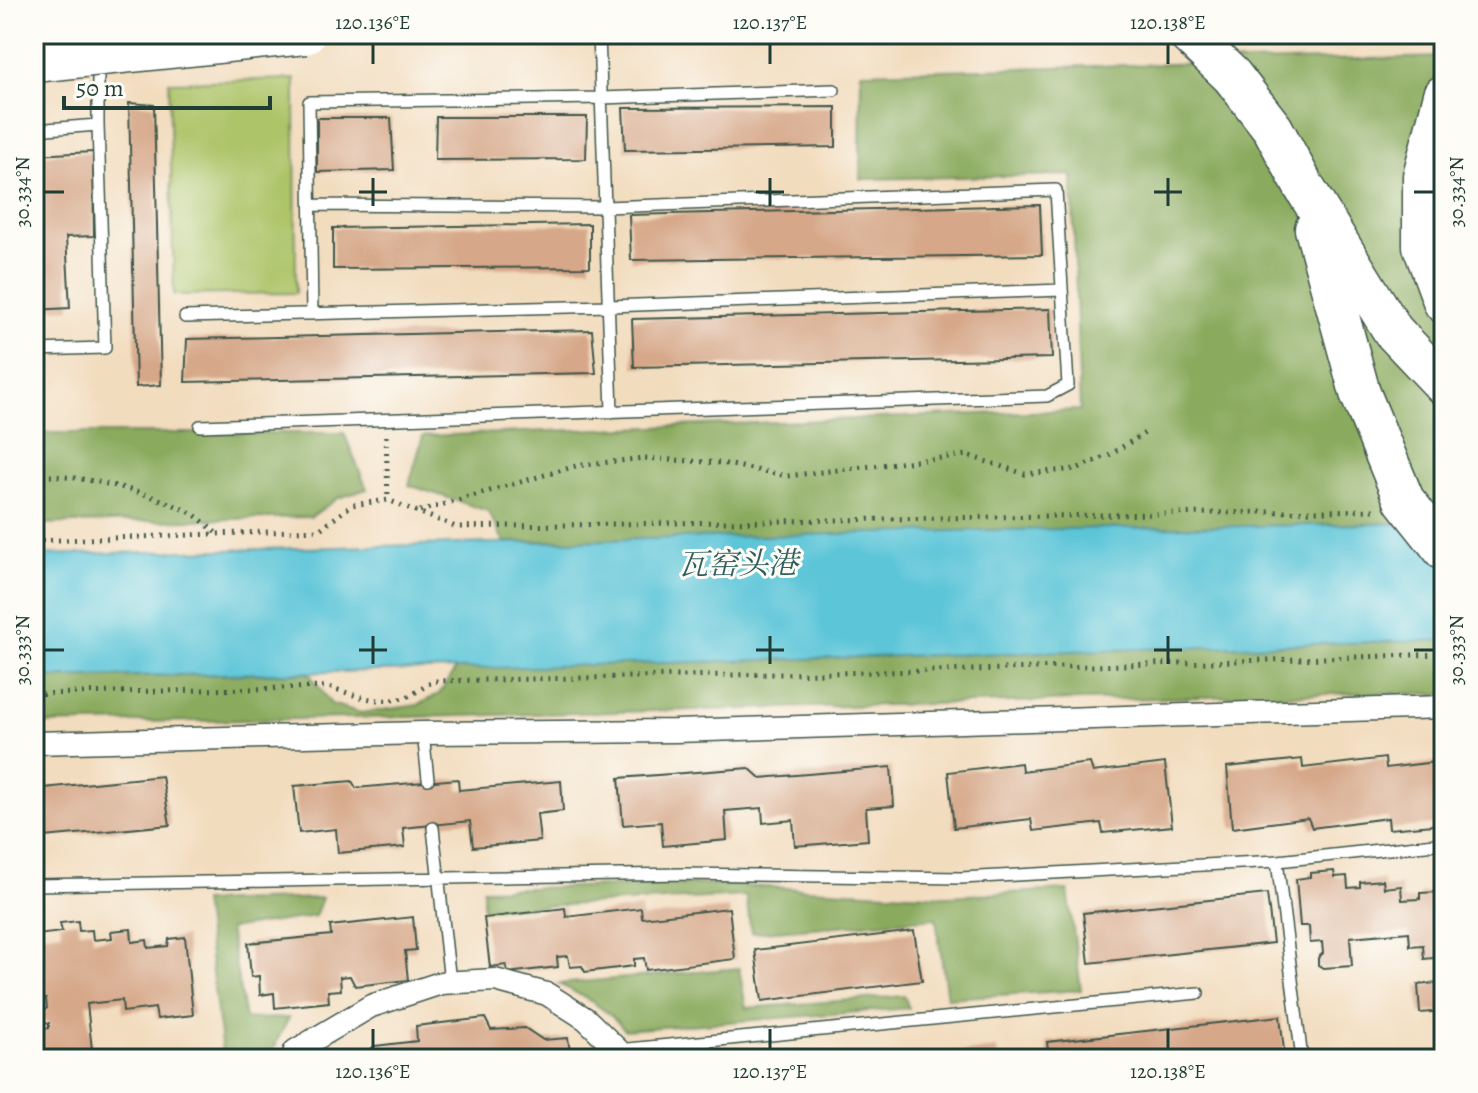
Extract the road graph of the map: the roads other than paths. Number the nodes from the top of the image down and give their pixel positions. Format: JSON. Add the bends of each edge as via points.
{"nodes":[{"id":1,"x":98,"y":34,"type":"edge"},
{"id":2,"x":305,"y":34,"type":"edge"},
{"id":3,"x":599,"y":34,"type":"edge"},
{"id":4,"x":1188,"y":34,"type":"edge"},
{"id":5,"x":34,"y":62,"type":"edge"},
{"id":6,"x":834,"y":90,"type":"dead end"},
{"id":7,"x":1444,"y":95,"type":"edge"},
{"id":8,"x":601,"y":98,"type":"junction"},
{"id":9,"x":98,"y":125,"type":"junction"},
{"id":10,"x":34,"y":130,"type":"edge"},
{"id":11,"x":1304,"y":187,"type":"junction"},
{"id":12,"x":311,"y":205,"type":"junction"},
{"id":13,"x":605,"y":207,"type":"junction"},
{"id":14,"x":1062,"y":290,"type":"junction"},
{"id":15,"x":1444,"y":303,"type":"edge"},
{"id":16,"x":609,"y":306,"type":"junction"},
{"id":17,"x":312,"y":314,"type":"junction"},
{"id":18,"x":185,"y":317,"type":"dead end"},
{"id":19,"x":34,"y":350,"type":"edge"},
{"id":20,"x":1444,"y":385,"type":"edge"},
{"id":21,"x":612,"y":412,"type":"junction"},
{"id":22,"x":200,"y":426,"type":"dead end"},
{"id":23,"x":1444,"y":550,"type":"edge"},
{"id":24,"x":1444,"y":707,"type":"edge"},
{"id":25,"x":423,"y":733,"type":"junction"},
{"id":26,"x":34,"y":743,"type":"edge"},
{"id":27,"x":428,"y":779,"type":"dead end"},
{"id":28,"x":433,"y":828,"type":"dead end"},
{"id":29,"x":1444,"y":843,"type":"edge"},
{"id":30,"x":1277,"y":861,"type":"junction"},
{"id":31,"x":438,"y":878,"type":"junction"},
{"id":32,"x":34,"y":885,"type":"edge"},
{"id":33,"x":450,"y":982,"type":"junction"},
{"id":34,"x":1198,"y":993,"type":"dead end"},
{"id":35,"x":620,"y":1054,"type":"edge"},
{"id":36,"x":292,"y":1059,"type":"edge"},
{"id":37,"x":1302,"y":1059,"type":"edge"}],
"edges":[{"from":1,"to":9,"type":"lane"},
{"from":2,"to":5,"type":"highway","bridge":true},
{"from":3,"to":8,"type":"lane"},
{"from":4,"to":11,"type":"highway","via":[[1232,76],[1273,129]]},
{"from":6,"to":8,"type":"lane"},
{"from":7,"to":15,"type":"highway","via":[[1423,176],[1423,246]]},
{"from":8,"to":12,"type":"lane","via":[[309,102]]},
{"from":8,"to":13,"type":"lane"},
{"from":9,"to":10,"type":"lane"},
{"from":9,"to":19,"type":"lane","via":[[105,348]]},
{"from":11,"to":20,"type":"highway","via":[[1393,331]]},
{"from":11,"to":23,"type":"highway","via":[[1360,393],[1404,500]]},
{"from":12,"to":13,"type":"lane"},
{"from":12,"to":17,"type":"lane"},
{"from":13,"to":14,"type":"lane","via":[[1056,190]]},
{"from":13,"to":16,"type":"lane"},
{"from":14,"to":16,"type":"lane"},
{"from":14,"to":21,"type":"lane","via":[[1068,385],[1047,396]]},
{"from":16,"to":17,"type":"lane"},
{"from":16,"to":21,"type":"lane"},
{"from":17,"to":18,"type":"lane"},
{"from":21,"to":22,"type":"lane"},
{"from":24,"to":25,"type":"street"},
{"from":25,"to":26,"type":"street"},
{"from":25,"to":27,"type":"lane"},
{"from":28,"to":31,"type":"lane"},
{"from":29,"to":30,"type":"lane"},
{"from":30,"to":31,"type":"lane","via":[[961,878]]},
{"from":30,"to":37,"type":"lane"},
{"from":31,"to":32,"type":"lane"},
{"from":31,"to":33,"type":"lane"},
{"from":33,"to":35,"type":"street","via":[[495,980],[547,994],[586,1019]]},
{"from":33,"to":36,"type":"street","via":[[371,1006],[295,1051]]},
{"from":34,"to":35,"type":"lane"}]}
